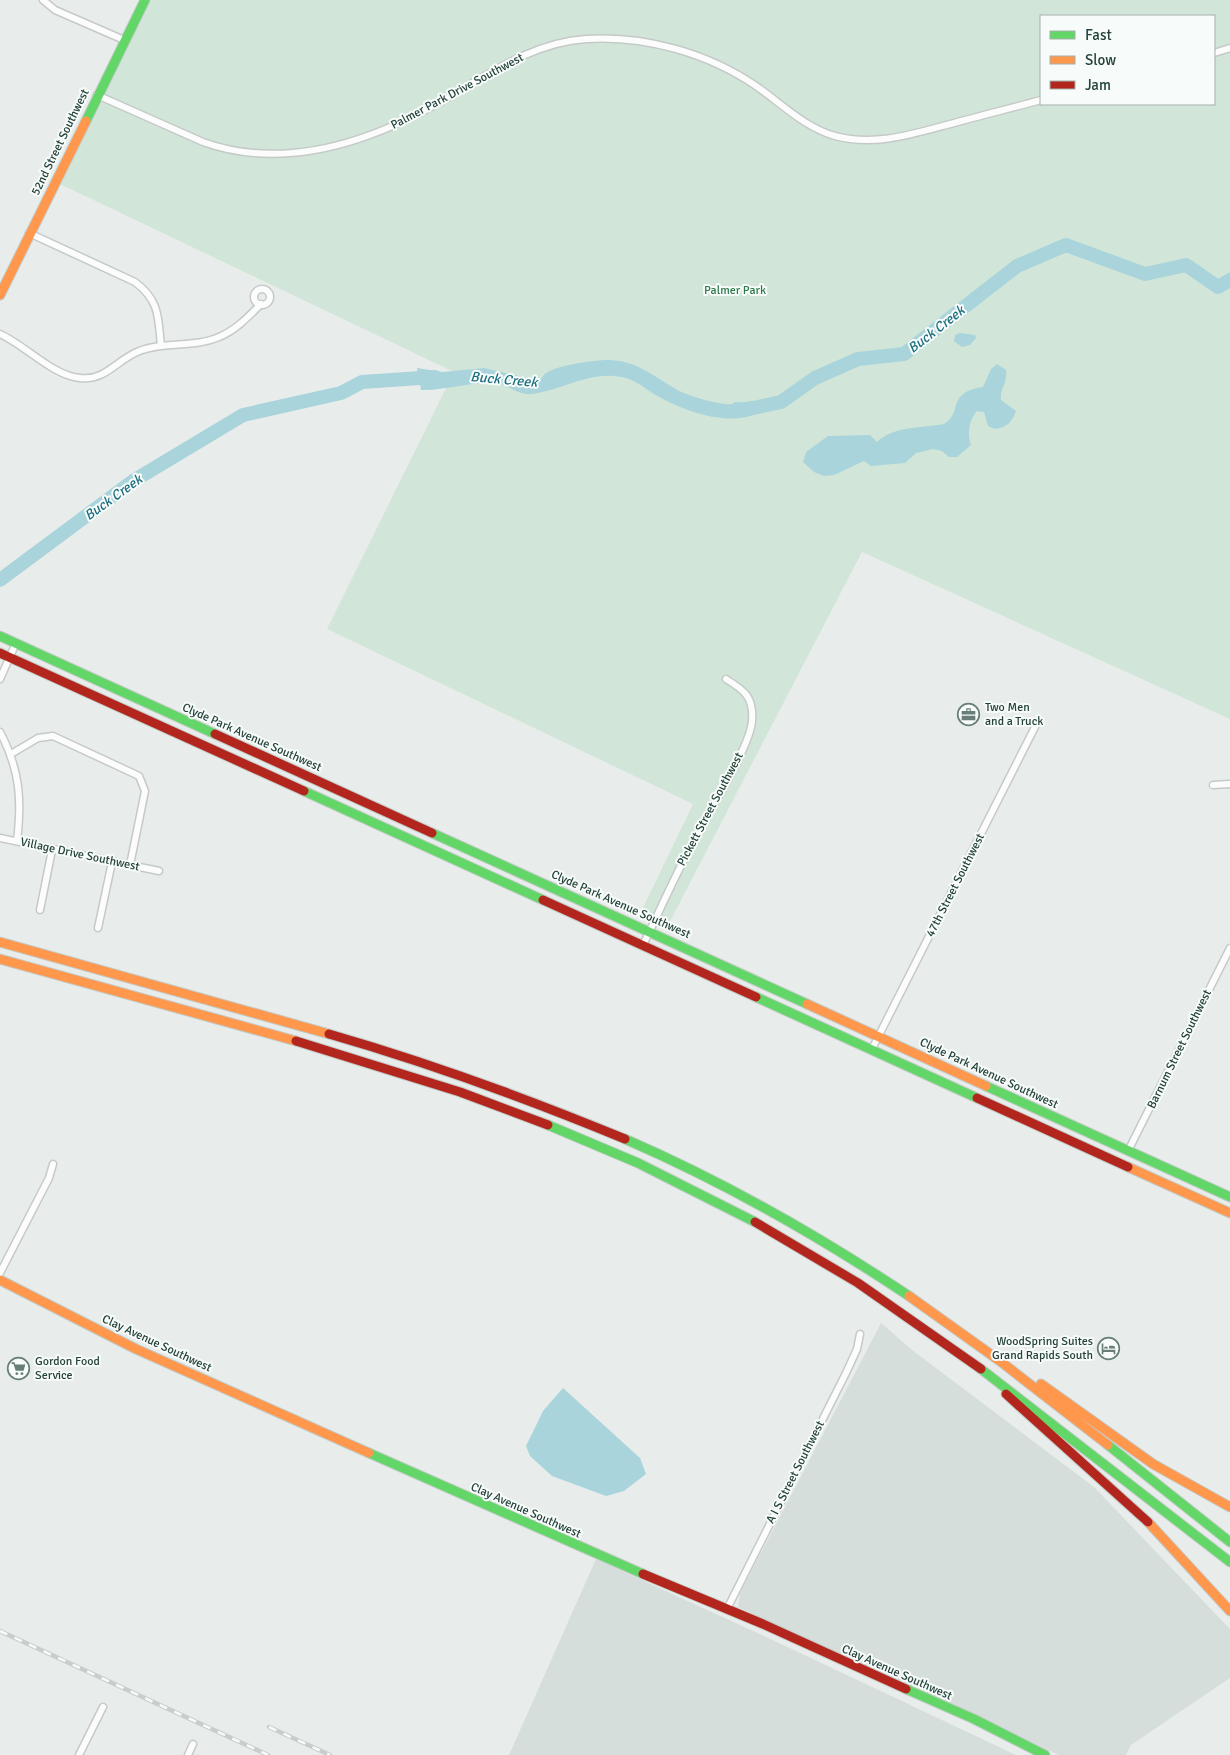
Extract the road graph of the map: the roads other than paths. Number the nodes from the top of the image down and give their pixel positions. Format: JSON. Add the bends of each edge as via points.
{"nodes":[{"id":1,"x":43,"y":0,"type":"edge"},
{"id":2,"x":144,"y":0,"type":"edge"},
{"id":3,"x":124,"y":40,"type":"junction"},
{"id":4,"x":1230,"y":48,"type":"edge"},
{"id":5,"x":1215,"y":53,"type":"edge"},
{"id":6,"x":97,"y":95,"type":"junction"},
{"id":7,"x":1040,"y":100,"type":"edge"},
{"id":8,"x":29,"y":234,"type":"junction"},
{"id":9,"x":0,"y":295,"type":"edge"},
{"id":10,"x":261,"y":304,"type":"dead end"},
{"id":11,"x":0,"y":334,"type":"edge"},
{"id":12,"x":161,"y":346,"type":"junction"},
{"id":13,"x":0,"y":636,"type":"edge"},
{"id":14,"x":16,"y":643,"type":"junction"},
{"id":15,"x":0,"y":653,"type":"edge"},
{"id":16,"x":10,"y":658,"type":"junction"},
{"id":17,"x":0,"y":679,"type":"edge"},
{"id":18,"x":726,"y":679,"type":"dead end"},
{"id":19,"x":1038,"y":721,"type":"dead end"},
{"id":20,"x":0,"y":732,"type":"edge"},
{"id":21,"x":214,"y":733,"type":"junction"},
{"id":22,"x":208,"y":747,"type":"junction"},
{"id":23,"x":11,"y":754,"type":"junction"},
{"id":24,"x":1230,"y":784,"type":"edge"},
{"id":25,"x":1212,"y":785,"type":"dead end"},
{"id":26,"x":396,"y":816,"type":"junction"},
{"id":27,"x":390,"y":830,"type":"junction"},
{"id":28,"x":0,"y":838,"type":"edge"},
{"id":29,"x":17,"y":842,"type":"junction"},
{"id":30,"x":52,"y":850,"type":"junction"},
{"id":31,"x":112,"y":862,"type":"junction"},
{"id":32,"x":130,"y":865,"type":"junction"},
{"id":33,"x":159,"y":871,"type":"dead end"},
{"id":34,"x":582,"y":900,"type":"junction"},
{"id":35,"x":40,"y":910,"type":"dead end"},
{"id":36,"x":575,"y":914,"type":"junction"},
{"id":37,"x":98,"y":928,"type":"dead end"},
{"id":38,"x":650,"y":931,"type":"junction"},
{"id":39,"x":0,"y":942,"type":"edge"},
{"id":40,"x":643,"y":945,"type":"junction"},
{"id":41,"x":1230,"y":948,"type":"edge"},
{"id":42,"x":0,"y":959,"type":"edge"},
{"id":43,"x":879,"y":1036,"type":"junction"},
{"id":44,"x":872,"y":1049,"type":"junction"},
{"id":45,"x":1038,"y":1108,"type":"junction"},
{"id":46,"x":1002,"y":1109,"type":"junction"},
{"id":47,"x":1128,"y":1151,"type":"junction"},
{"id":48,"x":53,"y":1164,"type":"dead end"},
{"id":49,"x":1230,"y":1197,"type":"edge"},
{"id":50,"x":1230,"y":1213,"type":"edge"},
{"id":51,"x":0,"y":1273,"type":"edge"},
{"id":52,"x":0,"y":1280,"type":"edge"},
{"id":53,"x":924,"y":1306,"type":"junction"},
{"id":54,"x":860,"y":1334,"type":"dead end"},
{"id":55,"x":957,"y":1349,"type":"junction"},
{"id":56,"x":1230,"y":1507,"type":"edge"},
{"id":57,"x":1230,"y":1542,"type":"edge"},
{"id":58,"x":1230,"y":1562,"type":"edge"},
{"id":59,"x":1214,"y":1592,"type":"junction"},
{"id":60,"x":1230,"y":1606,"type":"edge"},
{"id":61,"x":726,"y":1609,"type":"junction"},
{"id":62,"x":1230,"y":1611,"type":"edge"},
{"id":63,"x":103,"y":1707,"type":"dead end"},
{"id":64,"x":193,"y":1744,"type":"dead end"},
{"id":65,"x":79,"y":1755,"type":"edge"},
{"id":66,"x":188,"y":1755,"type":"edge"},
{"id":67,"x":1045,"y":1755,"type":"edge"}],
"edges":[{"from":1,"to":3,"type":"street","via":[[56,10]]},
{"from":2,"to":3,"type":"main road","name":"52nd Street Southwest"},
{"from":3,"to":6,"type":"main road","name":"52nd Street Southwest"},
{"from":4,"to":5,"type":"street"},
{"from":6,"to":7,"type":"street","name":"Palmer Park Drive Southwest","via":[[211,146],[264,155],[299,154],[346,143],[402,122],[524,55],[585,39],[654,44],[723,67],[762,90],[797,118],[837,136],[878,140],[925,132]]},
{"from":6,"to":8,"type":"main road","name":"52nd Street Southwest"},
{"from":8,"to":9,"type":"main road","name":"52nd Street Southwest"},
{"from":8,"to":12,"type":"street","via":[[135,282],[148,292],[156,306]]},
{"from":10,"to":12,"type":"street","via":[[232,331],[217,338]]},
{"from":11,"to":12,"type":"street","via":[[63,373],[78,378],[105,374],[137,352]]},
{"from":13,"to":14,"type":"main road","name":"Clyde Park Avenue Southwest"},
{"from":14,"to":16,"type":"street"},
{"from":14,"to":21,"type":"main road","name":"Clyde Park Avenue Southwest"},
{"from":15,"to":16,"type":"main road"},
{"from":16,"to":17,"type":"street"},
{"from":16,"to":22,"type":"main road"},
{"from":18,"to":38,"type":"street","name":"Pickett Street Southwest","via":[[745,691],[750,700],[752,723],[742,750],[677,872]]},
{"from":19,"to":43,"type":"street","name":"47th Street Southwest"},
{"from":20,"to":23,"type":"street"},
{"from":21,"to":22,"type":"main road"},
{"from":21,"to":26,"type":"main road","name":"Clyde Park Avenue Southwest"},
{"from":22,"to":27,"type":"main road"},
{"from":23,"to":29,"type":"street","via":[[20,804]]},
{"from":23,"to":32,"type":"street","via":[[38,738],[53,736],[139,776],[145,792]]},
{"from":24,"to":25,"type":"street"},
{"from":26,"to":27,"type":"main road"},
{"from":26,"to":34,"type":"main road","name":"Clyde Park Avenue Southwest"},
{"from":27,"to":36,"type":"main road"},
{"from":28,"to":29,"type":"street","name":"Village Drive Southwest"},
{"from":29,"to":30,"type":"street","name":"Village Drive Southwest"},
{"from":30,"to":31,"type":"street","name":"Village Drive Southwest"},
{"from":30,"to":35,"type":"street"},
{"from":31,"to":32,"type":"street","name":"Village Drive Southwest"},
{"from":31,"to":37,"type":"street"},
{"from":32,"to":33,"type":"street","name":"Village Drive Southwest"},
{"from":34,"to":36,"type":"main road"},
{"from":34,"to":38,"type":"main road","name":"Clyde Park Avenue Southwest"},
{"from":36,"to":40,"type":"main road"},
{"from":38,"to":40,"type":"street","name":"Pickett Street Southwest"},
{"from":38,"to":43,"type":"main road","name":"Clyde Park Avenue Southwest"},
{"from":39,"to":53,"type":"main road","via":[[419,1060],[566,1113],[673,1161],[763,1208]]},
{"from":40,"to":44,"type":"main road"},
{"from":41,"to":47,"type":"street","name":"Barnum Street Southwest"},
{"from":42,"to":55,"type":"main road","via":[[391,1068],[564,1129],[633,1159],[760,1224],[854,1279]]},
{"from":43,"to":44,"type":"street","name":"47th Street Southwest"},
{"from":43,"to":45,"type":"main road","name":"Clyde Park Avenue Southwest"},
{"from":44,"to":46,"type":"main road"},
{"from":45,"to":46,"type":"main road","via":[[1031,1117]]},
{"from":45,"to":47,"type":"main road","name":"Clyde Park Avenue Southwest"},
{"from":46,"to":50,"type":"main road"},
{"from":47,"to":49,"type":"main road","name":"Clyde Park Avenue Southwest"},
{"from":48,"to":51,"type":"street","via":[[49,1178]]},
{"from":52,"to":61,"type":"main road","name":"Clay Avenue Southwest","via":[[230,1392],[664,1585]]},
{"from":53,"to":56,"type":"main road","via":[[1152,1464]]},
{"from":53,"to":57,"type":"main road","via":[[999,1360]]},
{"from":54,"to":61,"type":"street","name":"A I S Street Southwest","via":[[846,1373]]},
{"from":55,"to":58,"type":"main road"},
{"from":55,"to":59,"type":"main road","via":[[1127,1501]]},
{"from":59,"to":60,"type":"main road"},
{"from":59,"to":62,"type":"main road"},
{"from":61,"to":67,"type":"main road","name":"Clay Avenue Southwest","via":[[974,1719]]},
{"from":63,"to":65,"type":"street"},
{"from":64,"to":66,"type":"street"}]}
